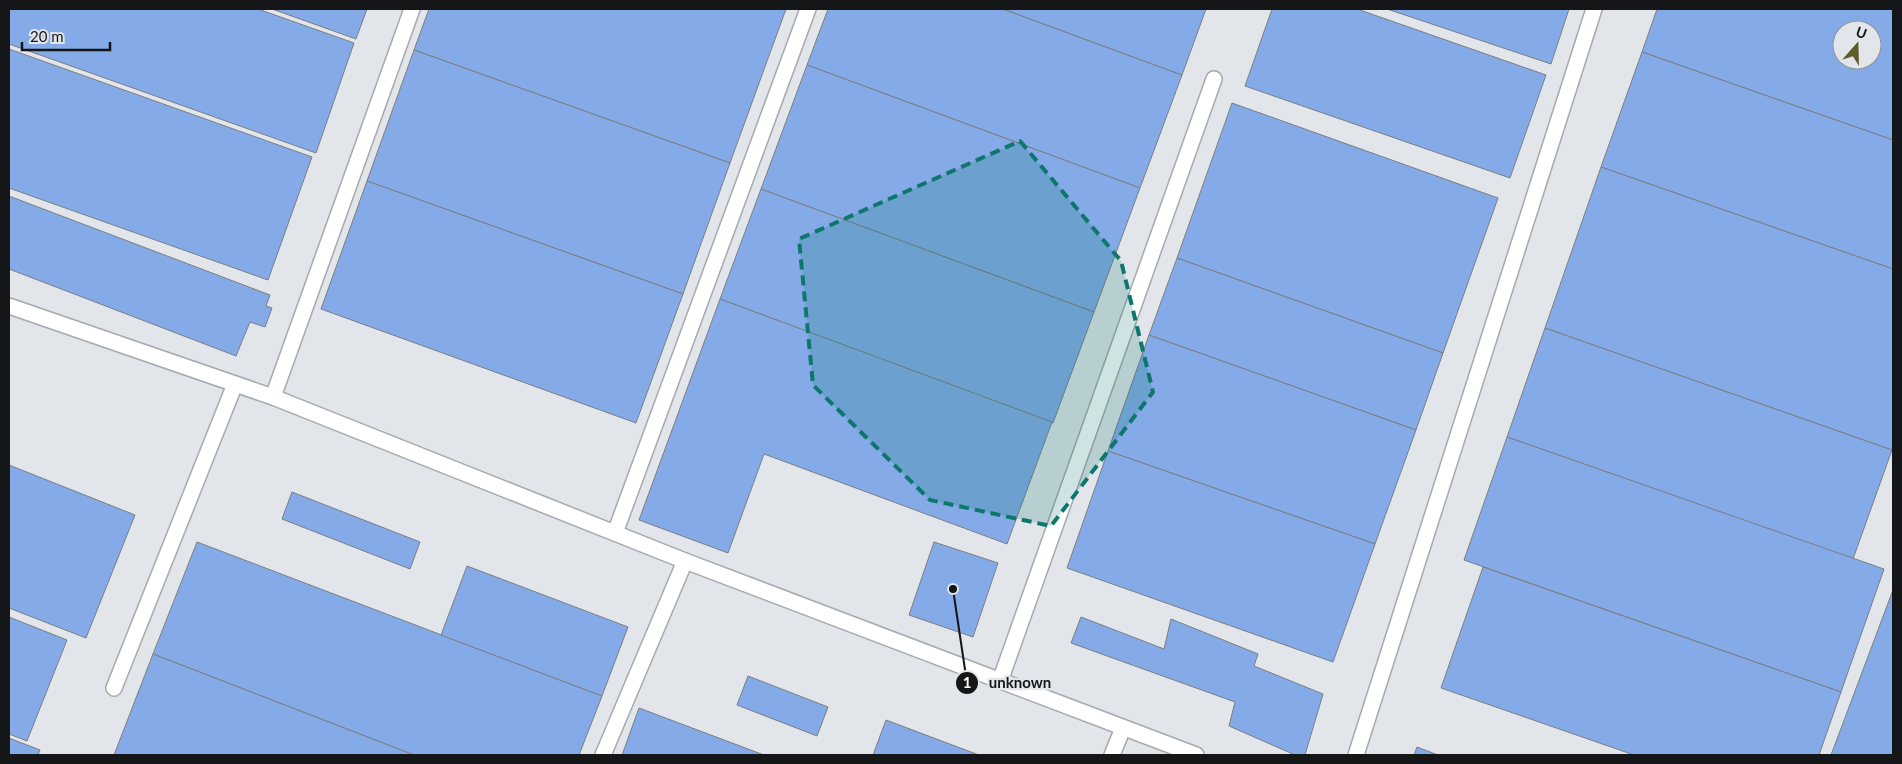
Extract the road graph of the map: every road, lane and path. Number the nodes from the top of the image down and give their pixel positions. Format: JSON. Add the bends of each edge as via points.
{"nodes":[{"id":1,"x":412,"y":9,"type":"edge"},
{"id":2,"x":808,"y":9,"type":"edge"},
{"id":3,"x":1594,"y":9,"type":"edge"},
{"id":4,"x":1214,"y":79,"type":"dead end"},
{"id":5,"x":9,"y":306,"type":"edge"},
{"id":6,"x":235,"y":384,"type":"junction"},
{"id":7,"x":273,"y":397,"type":"junction"},
{"id":8,"x":615,"y":533,"type":"junction"},
{"id":9,"x":685,"y":561,"type":"junction"},
{"id":10,"x":1000,"y":681,"type":"junction"},
{"id":11,"x":114,"y":688,"type":"dead end"},
{"id":12,"x":1123,"y":728,"type":"junction"},
{"id":13,"x":603,"y":755,"type":"edge"},
{"id":14,"x":1112,"y":755,"type":"edge"},
{"id":15,"x":1196,"y":755,"type":"edge"},
{"id":16,"x":1356,"y":755,"type":"edge"}],
"edges":[{"from":1,"to":7,"type":"lane"},
{"from":2,"to":8,"type":"lane"},
{"from":3,"to":16,"type":"lane"},
{"from":4,"to":10,"type":"lane"},
{"from":5,"to":6,"type":"lane"},
{"from":6,"to":7,"type":"lane"},
{"from":6,"to":11,"type":"lane"},
{"from":7,"to":8,"type":"lane"},
{"from":8,"to":9,"type":"lane"},
{"from":9,"to":10,"type":"lane"},
{"from":9,"to":13,"type":"lane"},
{"from":10,"to":12,"type":"lane"},
{"from":12,"to":14,"type":"lane"},
{"from":12,"to":15,"type":"lane"}]}
